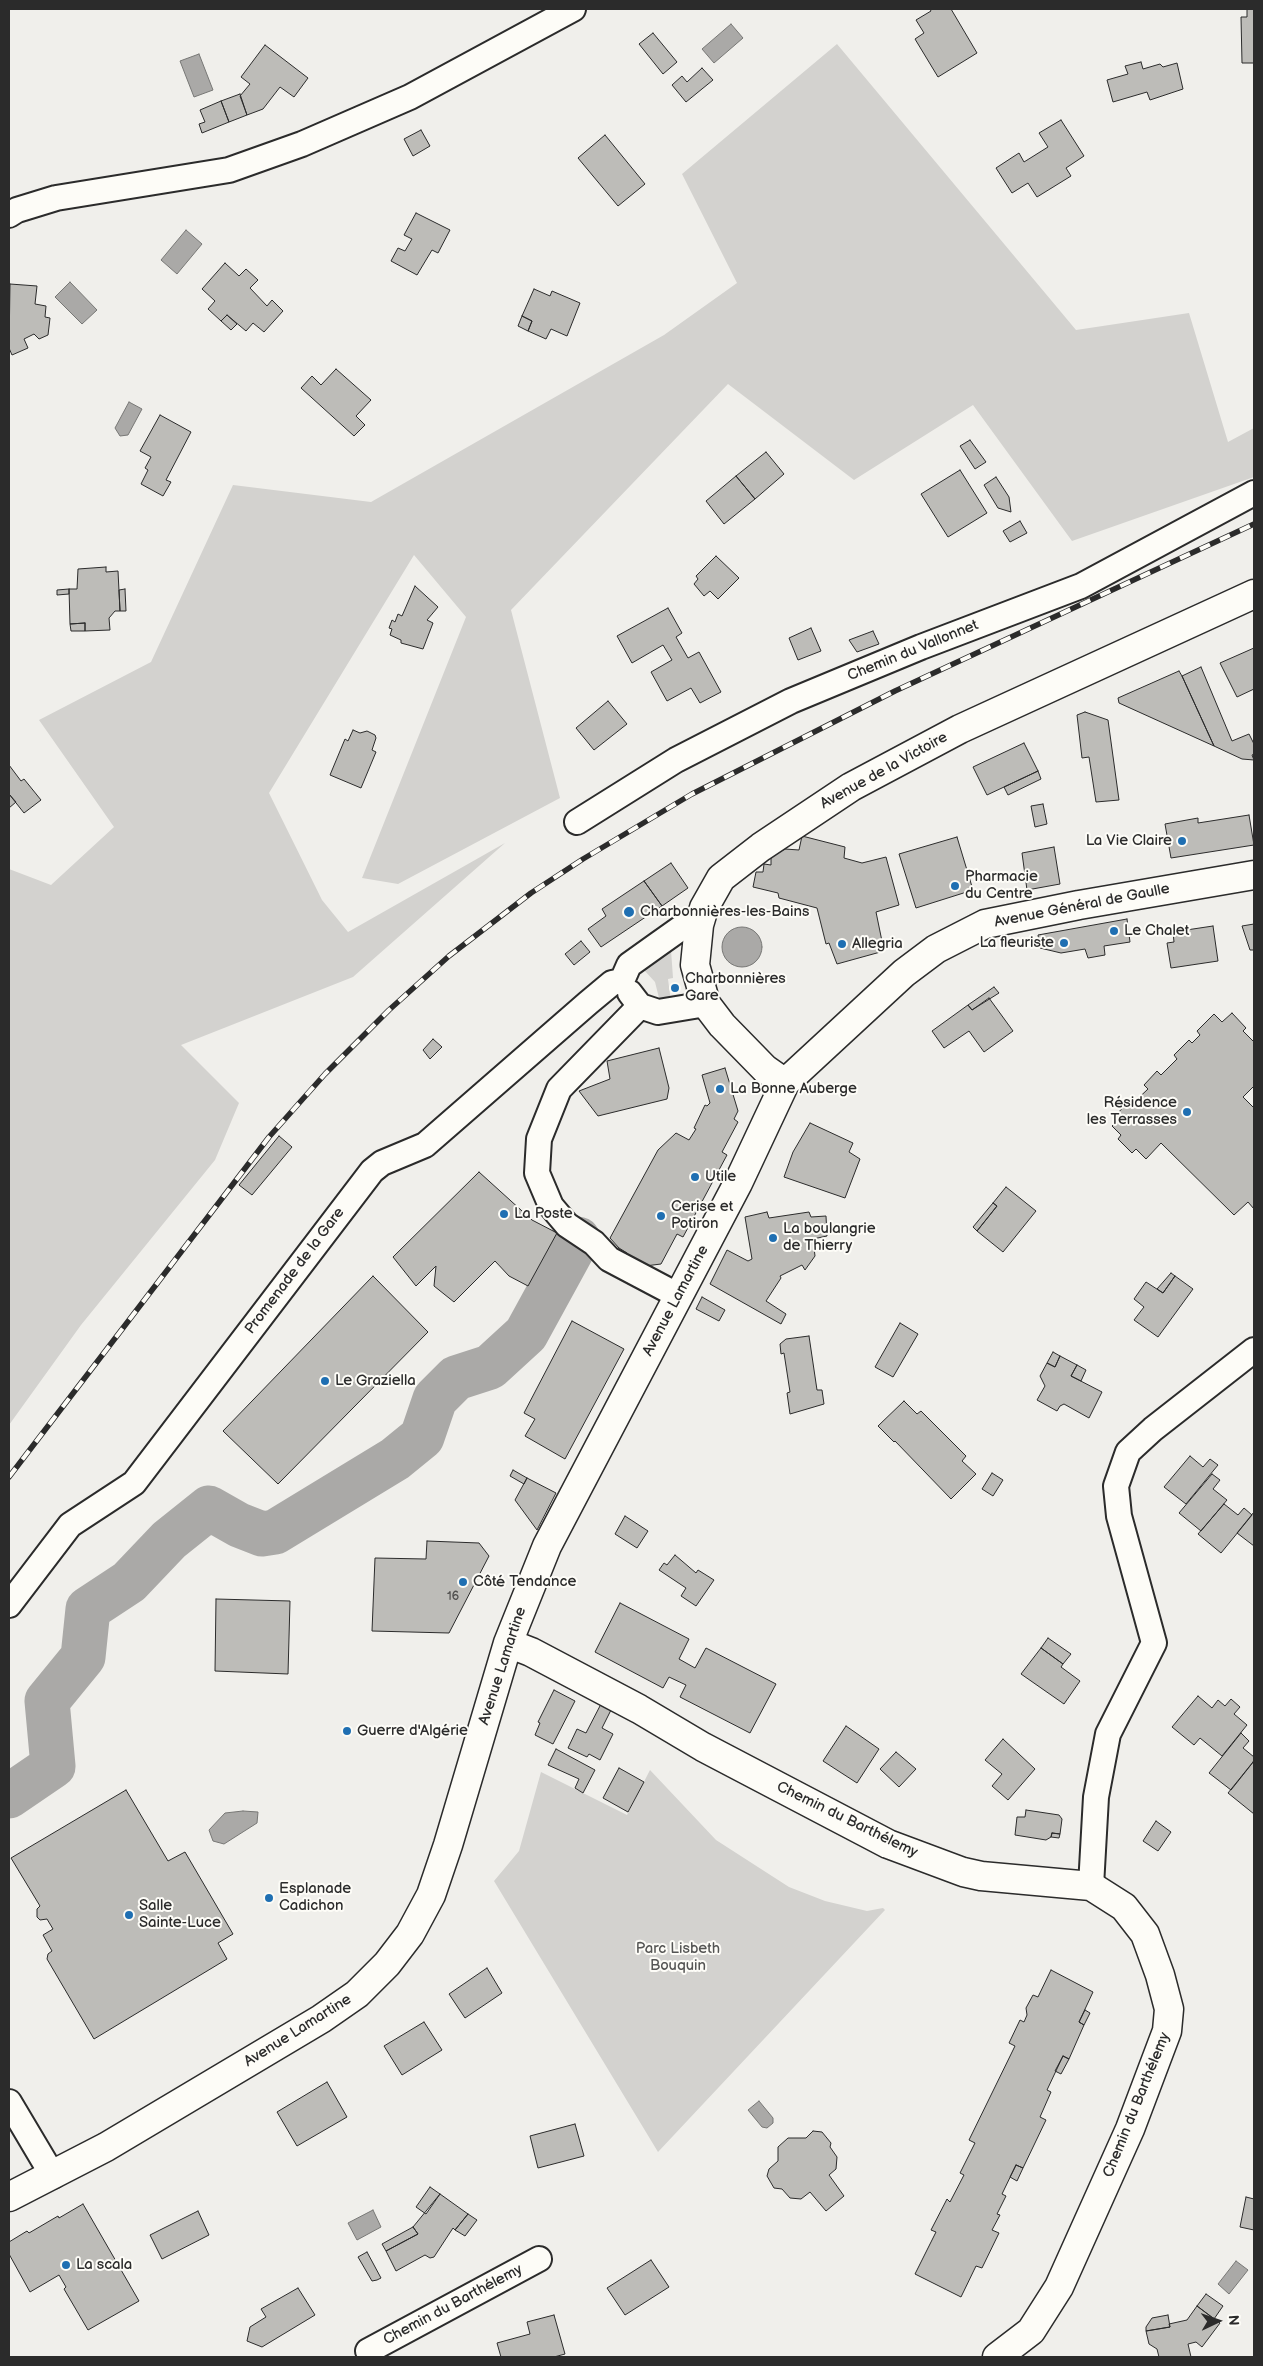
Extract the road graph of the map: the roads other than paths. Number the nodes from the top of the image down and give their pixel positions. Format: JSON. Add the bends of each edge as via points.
{"nodes":[{"id":1,"x":573,"y":9,"type":"edge"},
{"id":2,"x":9,"y":216,"type":"edge"},
{"id":3,"x":1254,"y":493,"type":"edge"},
{"id":4,"x":1254,"y":594,"type":"edge"},
{"id":5,"x":577,"y":822,"type":"dead end"},
{"id":6,"x":1254,"y":875,"type":"edge"},
{"id":7,"x":700,"y":925,"type":"junction"},
{"id":8,"x":622,"y":981,"type":"junction"},
{"id":9,"x":706,"y":1004,"type":"junction"},
{"id":10,"x":640,"y":1006,"type":"junction"},
{"id":11,"x":785,"y":1083,"type":"junction"},
{"id":12,"x":679,"y":1296,"type":"junction"},
{"id":13,"x":1254,"y":1350,"type":"edge"},
{"id":14,"x":9,"y":1605,"type":"edge"},
{"id":15,"x":508,"y":1643,"type":"junction"},
{"id":16,"x":1091,"y":1886,"type":"junction"},
{"id":17,"x":9,"y":2102,"type":"edge"},
{"id":18,"x":53,"y":2176,"type":"junction"},
{"id":19,"x":9,"y":2198,"type":"edge"},
{"id":20,"x":539,"y":2259,"type":"dead end"},
{"id":21,"x":365,"y":2355,"type":"edge"},
{"id":22,"x":998,"y":2357,"type":"edge"}],
"edges":[{"from":1,"to":2,"type":"street","via":[[410,97],[293,147],[229,170],[56,198],[17,210]]},
{"from":3,"to":5,"type":"street","name":"Chemin du Vallonnet","via":[[1081,586],[921,646],[791,701],[676,760]]},
{"from":4,"to":7,"type":"street","name":"Avenue de la Victoire","via":[[960,729],[851,786],[721,878],[704,908]]},
{"from":6,"to":11,"type":"street","name":"Avenue Général de Gaulle","via":[[985,924],[936,949],[904,973]]},
{"from":7,"to":8,"type":"street","via":[[688,923],[629,965]]},
{"from":7,"to":9,"type":"street","name":"Avenue de la Victoire","via":[[695,965]]},
{"from":8,"to":10,"type":"street"},
{"from":8,"to":14,"type":"street","name":"Promenade de la Gare","via":[[612,983],[425,1145],[382,1163],[372,1171],[134,1483],[70,1525]]},
{"from":9,"to":10,"type":"street","via":[[658,1012]]},
{"from":9,"to":11,"type":"street","name":"Avenue de la Victoire","via":[[765,1069]]},
{"from":10,"to":12,"type":"street","via":[[559,1089],[538,1139],[537,1173],[551,1206],[572,1229],[594,1242],[609,1258]]},
{"from":11,"to":12,"type":"street","name":"Avenue Lamartine"},
{"from":12,"to":15,"type":"street","name":"Avenue Lamartine","via":[[547,1546]]},
{"from":13,"to":16,"type":"street","via":[[1128,1452],[1116,1486],[1119,1516],[1154,1643],[1108,1734],[1096,1796]]},
{"from":15,"to":16,"type":"street","name":"Chemin du Barthélemy","via":[[639,1709],[703,1747],[888,1844],[981,1876]]},
{"from":15,"to":18,"type":"street","name":"Avenue Lamartine","via":[[431,1895],[410,1934],[387,1964],[357,1994],[321,2018]]},
{"from":16,"to":22,"type":"street","name":"Chemin du Barthélemy","via":[[1124,1907],[1144,1934],[1160,1974],[1169,2009],[1167,2031],[1130,2129],[1059,2287],[1031,2331]]},
{"from":17,"to":18,"type":"street"},
{"from":18,"to":19,"type":"street","name":"Avenue Lamartine"},
{"from":20,"to":21,"type":"street","name":"Chemin du Barthélemy"}]}
